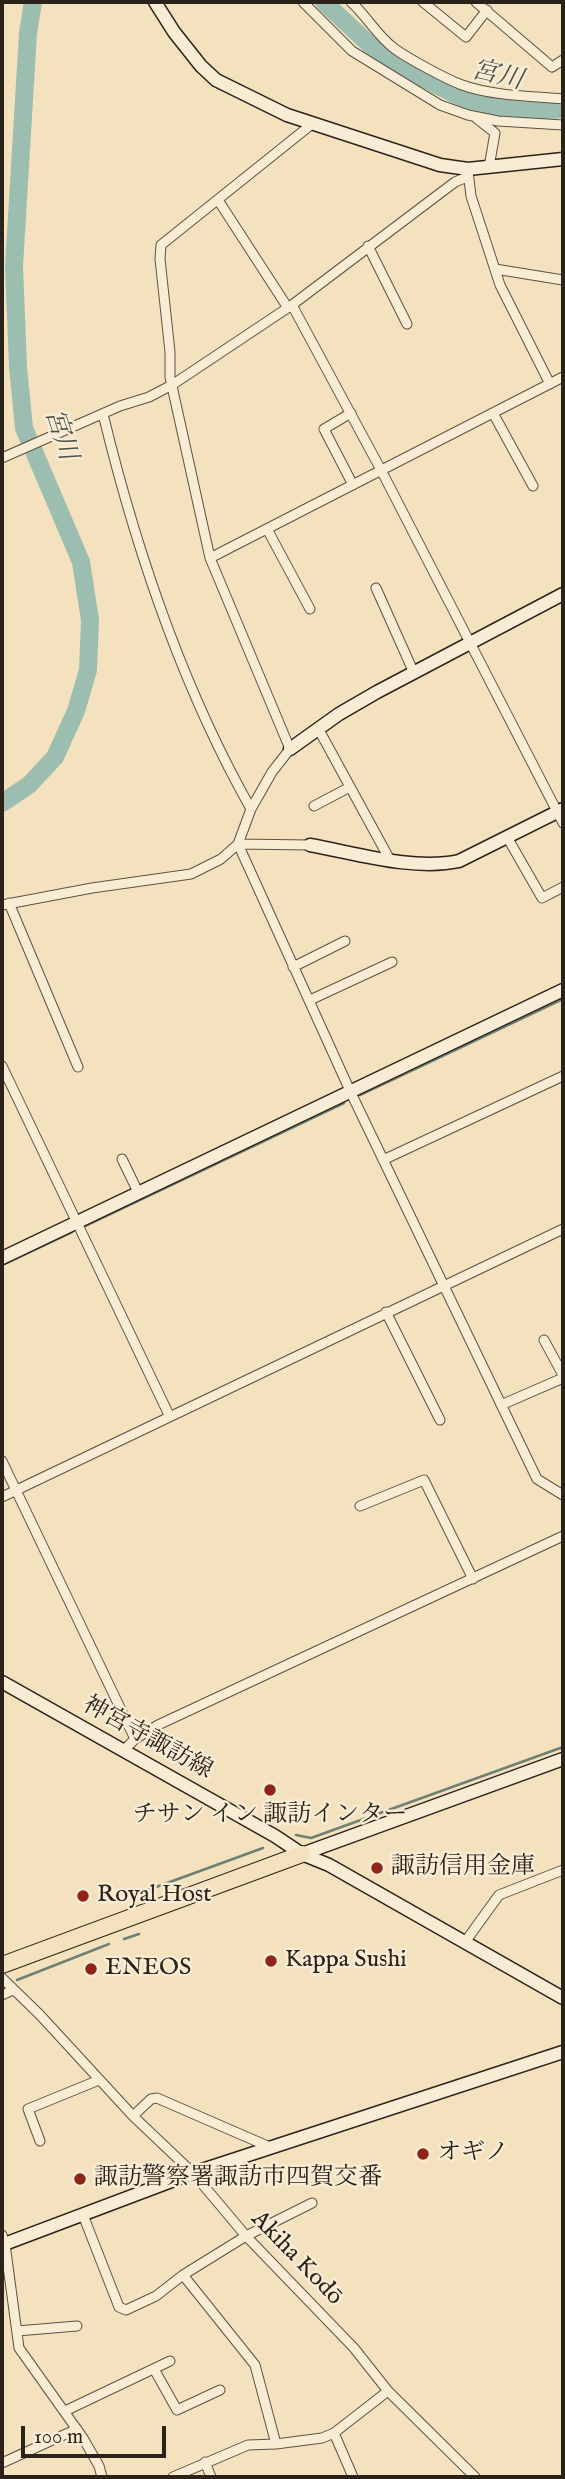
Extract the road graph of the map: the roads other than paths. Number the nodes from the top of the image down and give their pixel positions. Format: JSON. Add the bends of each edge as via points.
{"nodes":[{"id":1,"x":155,"y":2,"type":"edge"},
{"id":2,"x":303,"y":2,"type":"edge"},
{"id":3,"x":351,"y":2,"type":"edge"},
{"id":4,"x":423,"y":2,"type":"edge"},
{"id":5,"x":476,"y":2,"type":"edge"},
{"id":6,"x":486,"y":10,"type":"junction"},
{"id":7,"x":563,"y":60,"type":"edge"},
{"id":8,"x":563,"y":99,"type":"edge"},
{"id":9,"x":475,"y":117,"type":"junction"},
{"id":10,"x":312,"y":124,"type":"junction"},
{"id":11,"x":563,"y":125,"type":"edge"},
{"id":12,"x":563,"y":159,"type":"edge"},
{"id":13,"x":489,"y":167,"type":"junction"},
{"id":14,"x":468,"y":173,"type":"junction"},
{"id":15,"x":218,"y":200,"type":"junction"},
{"id":16,"x":368,"y":246,"type":"junction"},
{"id":17,"x":495,"y":269,"type":"junction"},
{"id":18,"x":563,"y":280,"type":"edge"},
{"id":19,"x":290,"y":306,"type":"junction"},
{"id":20,"x":407,"y":324,"type":"dead end"},
{"id":21,"x":563,"y":377,"type":"edge"},
{"id":22,"x":550,"y":384,"type":"junction"},
{"id":23,"x":172,"y":385,"type":"junction"},
{"id":24,"x":351,"y":413,"type":"junction"},
{"id":25,"x":493,"y":413,"type":"junction"},
{"id":26,"x":103,"y":414,"type":"junction"},
{"id":27,"x":2,"y":458,"type":"edge"},
{"id":28,"x":381,"y":470,"type":"junction"},
{"id":29,"x":353,"y":485,"type":"junction"},
{"id":30,"x":533,"y":486,"type":"dead end"},
{"id":31,"x":267,"y":529,"type":"junction"},
{"id":32,"x":210,"y":558,"type":"junction"},
{"id":33,"x":376,"y":588,"type":"dead end"},
{"id":34,"x":563,"y":594,"type":"edge"},
{"id":35,"x":310,"y":609,"type":"dead end"},
{"id":36,"x":471,"y":642,"type":"junction"},
{"id":37,"x":414,"y":673,"type":"junction"},
{"id":38,"x":319,"y":730,"type":"junction"},
{"id":39,"x":290,"y":749,"type":"junction"},
{"id":40,"x":350,"y":787,"type":"junction"},
{"id":41,"x":314,"y":806,"type":"dead end"},
{"id":42,"x":251,"y":809,"type":"junction"},
{"id":43,"x":561,"y":814,"type":"edge"},
{"id":44,"x":507,"y":837,"type":"junction"},
{"id":45,"x":238,"y":844,"type":"junction"},
{"id":46,"x":310,"y":845,"type":"joint"},
{"id":47,"x":390,"y":860,"type":"junction"},
{"id":48,"x":563,"y":887,"type":"edge"},
{"id":49,"x":6,"y":904,"type":"edge"},
{"id":50,"x":345,"y":942,"type":"dead end"},
{"id":51,"x":392,"y":962,"type":"dead end"},
{"id":52,"x":293,"y":967,"type":"junction"},
{"id":53,"x":563,"y":990,"type":"edge"},
{"id":54,"x":310,"y":1000,"type":"junction"},
{"id":55,"x":2,"y":1066,"type":"edge"},
{"id":56,"x":78,"y":1067,"type":"dead end"},
{"id":57,"x":563,"y":1076,"type":"edge"},
{"id":58,"x":351,"y":1093,"type":"junction"},
{"id":59,"x":122,"y":1159,"type":"dead end"},
{"id":60,"x":383,"y":1160,"type":"junction"},
{"id":61,"x":138,"y":1192,"type":"junction"},
{"id":62,"x":76,"y":1222,"type":"junction"},
{"id":63,"x":563,"y":1230,"type":"edge"},
{"id":64,"x":2,"y":1258,"type":"edge"},
{"id":65,"x":444,"y":1287,"type":"junction"},
{"id":66,"x":386,"y":1312,"type":"junction"},
{"id":67,"x":544,"y":1340,"type":"dead end"},
{"id":68,"x":563,"y":1377,"type":"edge"},
{"id":69,"x":501,"y":1405,"type":"junction"},
{"id":70,"x":169,"y":1415,"type":"junction"},
{"id":71,"x":440,"y":1420,"type":"dead end"},
{"id":72,"x":2,"y":1461,"type":"edge"},
{"id":73,"x":16,"y":1490,"type":"junction"},
{"id":74,"x":563,"y":1495,"type":"edge"},
{"id":75,"x":2,"y":1497,"type":"edge"},
{"id":76,"x":360,"y":1506,"type":"dead end"},
{"id":77,"x":563,"y":1536,"type":"edge"},
{"id":78,"x":472,"y":1579,"type":"junction"},
{"id":79,"x":2,"y":1682,"type":"edge"},
{"id":80,"x":135,"y":1739,"type":"junction"},
{"id":81,"x":124,"y":1750,"type":"junction"},
{"id":82,"x":563,"y":1759,"type":"edge"},
{"id":83,"x":302,"y":1854,"type":"junction"},
{"id":84,"x":563,"y":1870,"type":"edge"},
{"id":85,"x":465,"y":1942,"type":"junction"},
{"id":86,"x":2,"y":1965,"type":"edge"},
{"id":87,"x":2,"y":1978,"type":"edge"},
{"id":88,"x":13,"y":1990,"type":"junction"},
{"id":89,"x":2,"y":1995,"type":"edge"},
{"id":90,"x":563,"y":1998,"type":"edge"},
{"id":91,"x":563,"y":2052,"type":"edge"},
{"id":92,"x":99,"y":2080,"type":"junction"},
{"id":93,"x":133,"y":2116,"type":"junction"},
{"id":94,"x":40,"y":2141,"type":"dead end"},
{"id":95,"x":272,"y":2148,"type":"junction"},
{"id":96,"x":193,"y":2173,"type":"junction"},
{"id":97,"x":312,"y":2203,"type":"dead end"},
{"id":98,"x":83,"y":2216,"type":"junction"},
{"id":99,"x":246,"y":2236,"type":"junction"},
{"id":100,"x":3,"y":2241,"type":"edge"},
{"id":101,"x":183,"y":2275,"type":"junction"},
{"id":102,"x":77,"y":2326,"type":"dead end"},
{"id":103,"x":17,"y":2331,"type":"junction"},
{"id":104,"x":170,"y":2361,"type":"dead end"},
{"id":105,"x":154,"y":2369,"type":"junction"},
{"id":106,"x":220,"y":2390,"type":"dead end"},
{"id":107,"x":388,"y":2391,"type":"junction"},
{"id":108,"x":65,"y":2411,"type":"junction"},
{"id":109,"x":77,"y":2429,"type":"junction"},
{"id":110,"x":334,"y":2432,"type":"junction"},
{"id":111,"x":276,"y":2444,"type":"junction"},
{"id":112,"x":205,"y":2462,"type":"junction"},
{"id":113,"x":2,"y":2463,"type":"edge"},
{"id":114,"x":102,"y":2477,"type":"edge"},
{"id":115,"x":173,"y":2477,"type":"edge"},
{"id":116,"x":211,"y":2477,"type":"edge"},
{"id":117,"x":354,"y":2477,"type":"edge"},
{"id":118,"x":475,"y":2477,"type":"edge"}],
"edges":[{"from":1,"to":10,"type":"street","via":[[174,33],[216,80]]},
{"from":2,"to":9,"type":"street","via":[[352,51],[440,105]]},
{"from":3,"to":8,"type":"street","via":[[395,49],[461,85],[500,94]]},
{"from":4,"to":6,"type":"street","via":[[466,37]]},
{"from":5,"to":6,"type":"street"},
{"from":6,"to":7,"type":"street","via":[[552,67]]},
{"from":9,"to":11,"type":"street"},
{"from":9,"to":13,"type":"street","via":[[495,133]]},
{"from":10,"to":14,"type":"street"},
{"from":10,"to":15,"type":"street"},
{"from":12,"to":13,"type":"street"},
{"from":13,"to":14,"type":"street"},
{"from":14,"to":16,"type":"street"},
{"from":14,"to":17,"type":"street"},
{"from":15,"to":19,"type":"street"},
{"from":15,"to":23,"type":"street","via":[[161,245]]},
{"from":16,"to":19,"type":"street"},
{"from":16,"to":20,"type":"street"},
{"from":17,"to":18,"type":"street"},
{"from":17,"to":22,"type":"street"},
{"from":19,"to":23,"type":"street"},
{"from":19,"to":24,"type":"street"},
{"from":21,"to":22,"type":"street"},
{"from":22,"to":25,"type":"street"},
{"from":23,"to":26,"type":"street"},
{"from":23,"to":32,"type":"street"},
{"from":24,"to":28,"type":"street"},
{"from":24,"to":29,"type":"street","via":[[324,429]]},
{"from":25,"to":28,"type":"street"},
{"from":25,"to":30,"type":"street"},
{"from":26,"to":27,"type":"street"},
{"from":26,"to":42,"type":"street","via":[[122,490],[166,622],[231,774]]},
{"from":28,"to":29,"type":"street"},
{"from":28,"to":36,"type":"street"},
{"from":29,"to":31,"type":"street"},
{"from":31,"to":32,"type":"street"},
{"from":31,"to":35,"type":"street"},
{"from":32,"to":39,"type":"street"},
{"from":33,"to":37,"type":"street"},
{"from":34,"to":36,"type":"street"},
{"from":36,"to":37,"type":"street"},
{"from":36,"to":43,"type":"street"},
{"from":37,"to":38,"type":"street"},
{"from":38,"to":39,"type":"street"},
{"from":38,"to":40,"type":"street"},
{"from":39,"to":42,"type":"street"},
{"from":40,"to":41,"type":"street"},
{"from":40,"to":47,"type":"street"},
{"from":42,"to":45,"type":"street"},
{"from":43,"to":44,"type":"street"},
{"from":44,"to":47,"type":"street","via":[[441,865]]},
{"from":44,"to":48,"type":"street","via":[[542,898]]},
{"from":45,"to":46,"type":"street"},
{"from":45,"to":49,"type":"street","via":[[191,874]]},
{"from":45,"to":52,"type":"street"},
{"from":46,"to":47,"type":"street"},
{"from":49,"to":56,"type":"street"},
{"from":50,"to":52,"type":"street"},
{"from":51,"to":54,"type":"street"},
{"from":52,"to":54,"type":"street"},
{"from":53,"to":58,"type":"street"},
{"from":54,"to":58,"type":"street"},
{"from":55,"to":62,"type":"street"},
{"from":57,"to":60,"type":"street"},
{"from":58,"to":60,"type":"street"},
{"from":58,"to":61,"type":"street"},
{"from":59,"to":61,"type":"street"},
{"from":60,"to":65,"type":"street"},
{"from":61,"to":62,"type":"street"},
{"from":62,"to":64,"type":"street"},
{"from":62,"to":70,"type":"street"},
{"from":63,"to":65,"type":"street"},
{"from":65,"to":66,"type":"street"},
{"from":65,"to":69,"type":"street"},
{"from":66,"to":70,"type":"street"},
{"from":66,"to":71,"type":"street"},
{"from":67,"to":68,"type":"street"},
{"from":68,"to":69,"type":"street"},
{"from":69,"to":74,"type":"street","via":[[537,1479]]},
{"from":70,"to":73,"type":"street"},
{"from":72,"to":73,"type":"street"},
{"from":73,"to":75,"type":"street"},
{"from":73,"to":80,"type":"street"},
{"from":76,"to":78,"type":"street","via":[[424,1480]]},
{"from":77,"to":78,"type":"street"},
{"from":78,"to":80,"type":"street"},
{"from":79,"to":81,"type":"street","name":"神宮寺諏訪線"},
{"from":80,"to":81,"type":"street"},
{"from":81,"to":83,"type":"street","name":"神宮寺諏訪線"},
{"from":82,"to":83,"type":"street"},
{"from":83,"to":85,"type":"street","name":"神宮寺諏訪線"},
{"from":83,"to":86,"type":"highway"},
{"from":84,"to":85,"type":"street","via":[[499,1895]]},
{"from":85,"to":90,"type":"street","name":"神宮寺諏訪線"},
{"from":87,"to":88,"type":"street","name":"Akiha Kodō"},
{"from":88,"to":89,"type":"street"},
{"from":88,"to":92,"type":"street","name":"Akiha Kodō"},
{"from":91,"to":95,"type":"street"},
{"from":92,"to":93,"type":"street","name":"Akiha Kodō"},
{"from":92,"to":94,"type":"street","via":[[27,2109]]},
{"from":93,"to":95,"type":"street","via":[[157,2098]]},
{"from":93,"to":96,"type":"street","name":"Akiha Kodō"},
{"from":95,"to":96,"type":"street"},
{"from":96,"to":98,"type":"street"},
{"from":96,"to":99,"type":"street","name":"Akiha Kodō"},
{"from":97,"to":99,"type":"street"},
{"from":98,"to":100,"type":"street"},
{"from":98,"to":101,"type":"street","via":[[119,2307],[126,2310],[156,2296]]},
{"from":99,"to":101,"type":"street"},
{"from":99,"to":107,"type":"street","name":"Akiha Kodō","via":[[354,2348]]},
{"from":100,"to":103,"type":"street"},
{"from":101,"to":111,"type":"street","via":[[255,2365]]},
{"from":102,"to":103,"type":"street"},
{"from":103,"to":108,"type":"street","via":[[19,2348]]},
{"from":104,"to":105,"type":"street"},
{"from":105,"to":106,"type":"street","via":[[177,2410]]},
{"from":105,"to":108,"type":"street"},
{"from":107,"to":110,"type":"street"},
{"from":107,"to":118,"type":"street","name":"Akiha Kodō"},
{"from":108,"to":109,"type":"street"},
{"from":109,"to":113,"type":"street"},
{"from":109,"to":114,"type":"street"},
{"from":110,"to":111,"type":"street"},
{"from":110,"to":117,"type":"street"},
{"from":111,"to":112,"type":"street","via":[[248,2445]]},
{"from":112,"to":115,"type":"street"},
{"from":112,"to":116,"type":"street"}]}
